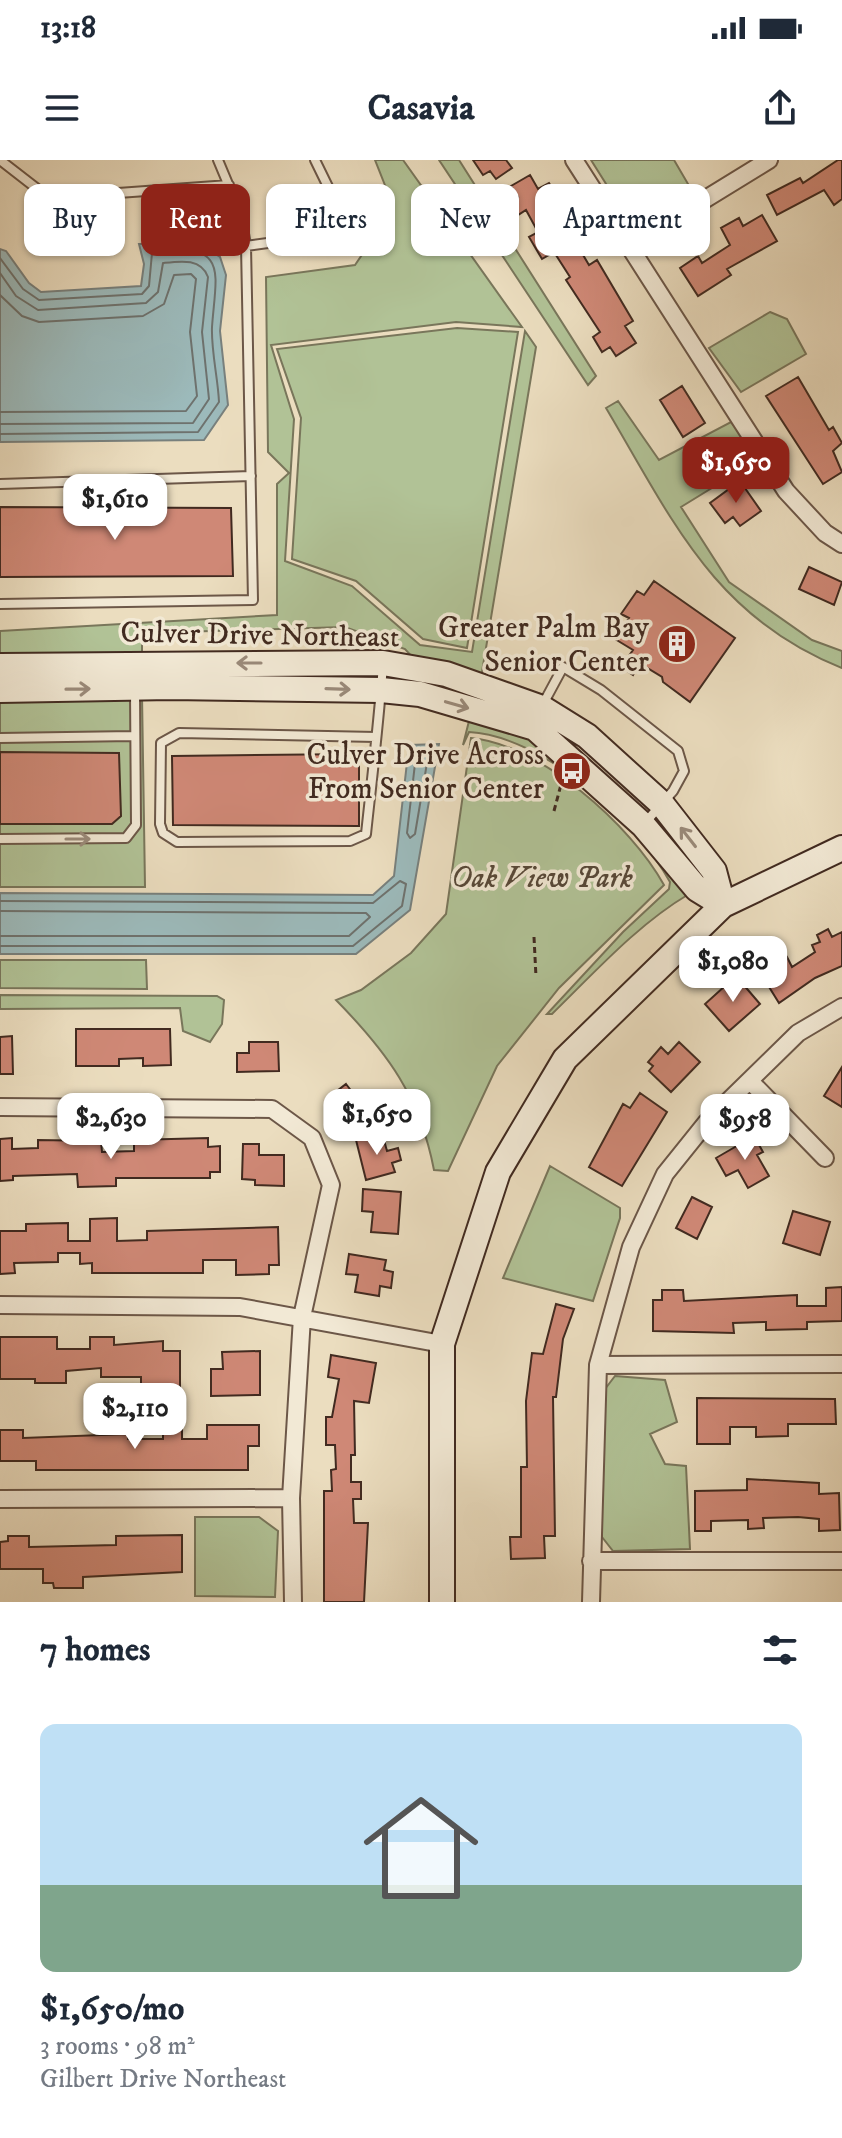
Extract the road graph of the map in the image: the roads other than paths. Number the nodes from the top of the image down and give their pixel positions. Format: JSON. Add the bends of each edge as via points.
{"nodes":[{"id":1,"x":0,"y":160,"type":"edge"},
{"id":2,"x":218,"y":160,"type":"edge"},
{"id":3,"x":315,"y":160,"type":"edge"},
{"id":4,"x":574,"y":160,"type":"edge"},
{"id":5,"x":769,"y":160,"type":"edge"},
{"id":6,"x":229,"y":184,"type":"edge"},
{"id":7,"x":589,"y":184,"type":"edge"},
{"id":8,"x":141,"y":191,"type":"edge"},
{"id":9,"x":710,"y":196,"type":"edge"},
{"id":10,"x":250,"y":245,"type":"edge"},
{"id":11,"x":246,"y":256,"type":"edge"},
{"id":12,"x":635,"y":256,"type":"edge"},
{"id":13,"x":251,"y":476,"type":"junction"},
{"id":14,"x":0,"y":484,"type":"edge"},
{"id":15,"x":842,"y":544,"type":"edge"},
{"id":16,"x":0,"y":604,"type":"edge"},
{"id":17,"x":383,"y":663,"type":"junction"},
{"id":18,"x":0,"y":666,"type":"edge"},
{"id":19,"x":135,"y":688,"type":"junction"},
{"id":20,"x":0,"y":690,"type":"edge"},
{"id":21,"x":381,"y":690,"type":"junction"},
{"id":22,"x":538,"y":718,"type":"junction"},
{"id":23,"x":133,"y":736,"type":"junction"},
{"id":24,"x":376,"y":737,"type":"junction"},
{"id":25,"x":0,"y":738,"type":"edge"},
{"id":26,"x":661,"y":803,"type":"junction"},
{"id":27,"x":643,"y":825,"type":"junction"},
{"id":28,"x":0,"y":839,"type":"edge"},
{"id":29,"x":842,"y":848,"type":"edge"},
{"id":30,"x":723,"y":905,"type":"junction"},
{"id":31,"x":842,"y":1007,"type":"edge"},
{"id":32,"x":750,"y":1081,"type":"junction"},
{"id":33,"x":0,"y":1107,"type":"edge"},
{"id":34,"x":825,"y":1158,"type":"dead end"},
{"id":35,"x":0,"y":1305,"type":"edge"},
{"id":36,"x":302,"y":1317,"type":"junction"},
{"id":37,"x":442,"y":1344,"type":"junction"},
{"id":38,"x":842,"y":1364,"type":"edge"},
{"id":39,"x":598,"y":1365,"type":"junction"},
{"id":40,"x":291,"y":1498,"type":"junction"},
{"id":41,"x":0,"y":1499,"type":"edge"},
{"id":42,"x":591,"y":1561,"type":"junction"},
{"id":43,"x":842,"y":1561,"type":"edge"},
{"id":44,"x":293,"y":1602,"type":"edge"},
{"id":45,"x":442,"y":1602,"type":"edge"},
{"id":46,"x":591,"y":1602,"type":"edge"}],
"edges":[{"from":1,"to":8,"type":"lane","via":[[49,198]]},
{"from":2,"to":6,"type":"lane"},
{"from":3,"to":10,"type":"lane","via":[[335,201],[330,217],[297,239]]},
{"from":4,"to":7,"type":"street"},
{"from":5,"to":9,"type":"street"},
{"from":11,"to":13,"type":"lane"},
{"from":12,"to":15,"type":"street","via":[[786,491]]},
{"from":13,"to":14,"type":"lane"},
{"from":13,"to":16,"type":"lane","via":[[253,600]]},
{"from":17,"to":18,"type":"street","name":"Culver Drive Northeast","one_way":true},
{"from":17,"to":21,"type":"lane"},
{"from":17,"to":22,"type":"street","name":"Culver Drive Northeast","via":[[446,674]]},
{"from":20,"to":19,"type":"street","name":"Culver Drive Northeast","one_way":true},
{"from":19,"to":21,"type":"street","name":"Culver Drive Northeast","one_way":true},
{"from":19,"to":23,"type":"lane"},
{"from":21,"to":22,"type":"street","name":"Culver Drive Northeast","one_way":true},
{"from":21,"to":24,"type":"lane"},
{"from":22,"to":26,"type":"street","name":"Culver Drive Northeast","via":[[587,736]]},
{"from":22,"to":26,"type":"lane","via":[[563,667],[601,690],[678,751],[684,771]]},
{"from":22,"to":27,"type":"street","name":"Culver Drive Northeast"},
{"from":23,"to":25,"type":"lane"},
{"from":28,"to":23,"type":"lane","one_way":true,"via":[[126,838],[136,825]]},
{"from":24,"to":24,"type":"lane","via":[[366,834],[350,841],[177,842],[163,833],[161,743],[168,737]]},
{"from":26,"to":27,"type":"lane"},
{"from":30,"to":26,"type":"street","name":"Culver Drive Northeast","one_way":true,"via":[[714,871]]},
{"from":27,"to":30,"type":"street","name":"Culver Drive Northeast","via":[[697,889]]},
{"from":29,"to":30,"type":"street"},
{"from":30,"to":37,"type":"street","via":[[565,1059],[498,1172]]},
{"from":31,"to":32,"type":"street","via":[[798,1033]]},
{"from":32,"to":34,"type":"street"},
{"from":32,"to":39,"type":"street","via":[[706,1123],[665,1174],[631,1247]]},
{"from":33,"to":36,"type":"street","via":[[272,1109],[312,1138],[331,1185]]},
{"from":35,"to":36,"type":"street","via":[[240,1307]]},
{"from":36,"to":37,"type":"street"},
{"from":36,"to":40,"type":"street"},
{"from":37,"to":45,"type":"street"},
{"from":38,"to":39,"type":"street"},
{"from":39,"to":42,"type":"street"},
{"from":40,"to":41,"type":"street"},
{"from":40,"to":44,"type":"street"},
{"from":42,"to":43,"type":"street"},
{"from":42,"to":46,"type":"street"}]}
